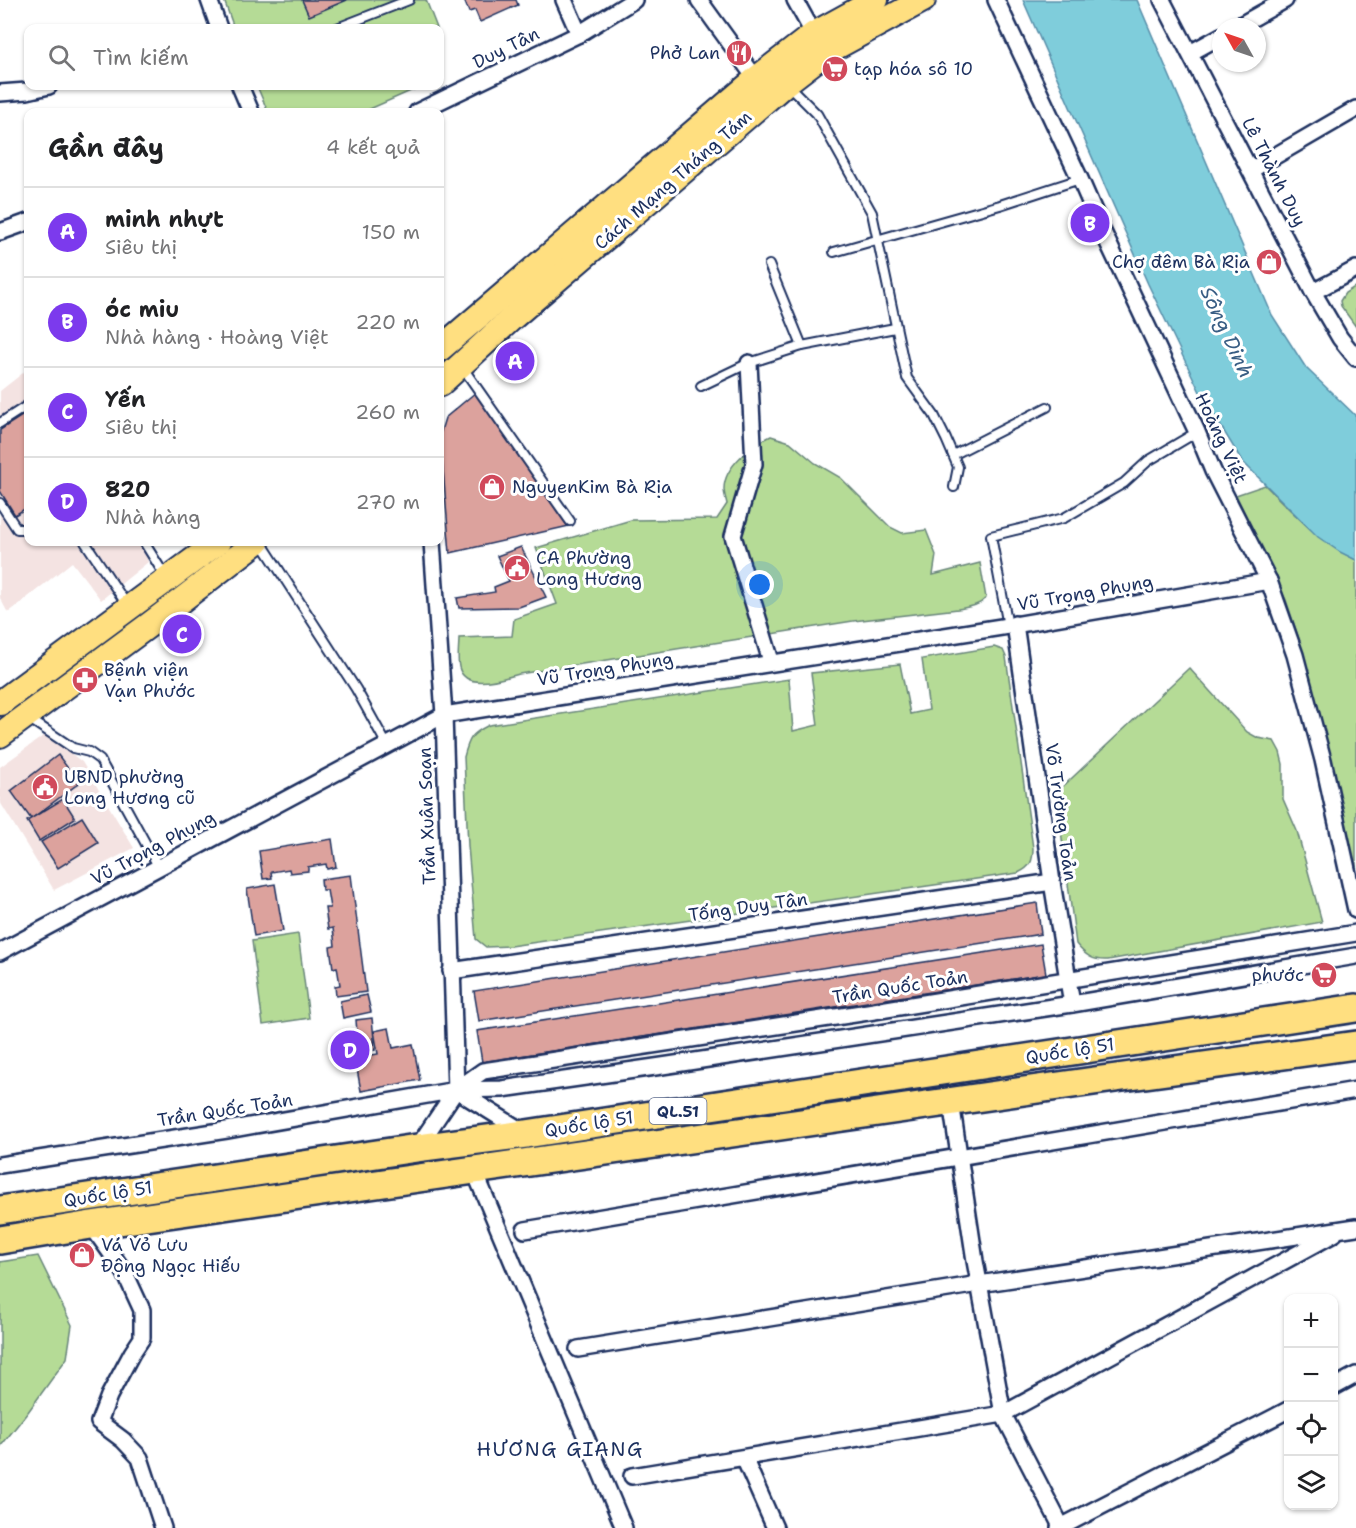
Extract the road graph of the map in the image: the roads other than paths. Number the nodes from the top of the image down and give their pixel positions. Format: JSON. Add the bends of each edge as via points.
{"nodes":[{"id":1,"x":208,"y":0,"type":"edge"},
{"id":2,"x":409,"y":0,"type":"edge"},
{"id":3,"x":564,"y":0,"type":"edge"},
{"id":4,"x":634,"y":0,"type":"edge"},
{"id":5,"x":699,"y":0,"type":"edge"},
{"id":6,"x":795,"y":0,"type":"edge"},
{"id":7,"x":876,"y":0,"type":"edge"},
{"id":8,"x":923,"y":0,"type":"edge"},
{"id":9,"x":996,"y":0,"type":"edge"},
{"id":10,"x":1162,"y":0,"type":"edge"},
{"id":11,"x":1284,"y":0,"type":"edge"},
{"id":12,"x":1253,"y":18,"type":"edge"},
{"id":13,"x":217,"y":24,"type":"edge"},
{"id":14,"x":347,"y":24,"type":"edge"},
{"id":15,"x":579,"y":34,"type":"junction"},
{"id":16,"x":1212,"y":41,"type":"edge"},
{"id":17,"x":820,"y":44,"type":"junction"},
{"id":18,"x":1190,"y":54,"type":"junction"},
{"id":19,"x":756,"y":79,"type":"junction"},
{"id":20,"x":786,"y":83,"type":"junction"},
{"id":21,"x":31,"y":90,"type":"edge"},
{"id":22,"x":242,"y":90,"type":"edge"},
{"id":23,"x":0,"y":93,"type":"edge"},
{"id":24,"x":249,"y":108,"type":"edge"},
{"id":25,"x":425,"y":108,"type":"edge"},
{"id":26,"x":1356,"y":109,"type":"edge"},
{"id":27,"x":1251,"y":170,"type":"junction"},
{"id":28,"x":1080,"y":179,"type":"junction"},
{"id":29,"x":24,"y":223,"type":"edge"},
{"id":30,"x":0,"y":231,"type":"edge"},
{"id":31,"x":878,"y":240,"type":"junction"},
{"id":32,"x":834,"y":252,"type":"dead end"},
{"id":33,"x":769,"y":265,"type":"dead end"},
{"id":34,"x":1356,"y":269,"type":"edge"},
{"id":35,"x":1313,"y":292,"type":"junction"},
{"id":36,"x":896,"y":328,"type":"junction"},
{"id":37,"x":444,"y":346,"type":"edge"},
{"id":38,"x":802,"y":346,"type":"junction"},
{"id":39,"x":1356,"y":358,"type":"edge"},
{"id":40,"x":749,"y":363,"type":"junction"},
{"id":41,"x":460,"y":364,"type":"junction"},
{"id":42,"x":444,"y":380,"type":"edge"},
{"id":43,"x":700,"y":386,"type":"dead end"},
{"id":44,"x":1047,"y":407,"type":"dead end"},
{"id":45,"x":24,"y":408,"type":"edge"},
{"id":46,"x":0,"y":423,"type":"edge"},
{"id":47,"x":1197,"y":432,"type":"junction"},
{"id":48,"x":953,"y":455,"type":"junction"},
{"id":49,"x":954,"y":488,"type":"dead end"},
{"id":50,"x":0,"y":504,"type":"edge"},
{"id":51,"x":570,"y":521,"type":"dead end"},
{"id":52,"x":24,"y":529,"type":"edge"},
{"id":53,"x":88,"y":546,"type":"edge"},
{"id":54,"x":147,"y":546,"type":"edge"},
{"id":55,"x":213,"y":546,"type":"edge"},
{"id":56,"x":252,"y":546,"type":"edge"},
{"id":57,"x":264,"y":546,"type":"edge"},
{"id":58,"x":432,"y":546,"type":"edge"},
{"id":59,"x":168,"y":580,"type":"junction"},
{"id":60,"x":1269,"y":581,"type":"junction"},
{"id":61,"x":129,"y":609,"type":"junction"},
{"id":62,"x":1012,"y":625,"type":"junction"},
{"id":63,"x":771,"y":662,"type":"junction"},
{"id":64,"x":0,"y":703,"type":"edge"},
{"id":65,"x":444,"y":715,"type":"junction"},
{"id":66,"x":25,"y":717,"type":"junction"},
{"id":67,"x":0,"y":735,"type":"edge"},
{"id":68,"x":387,"y":745,"type":"junction"},
{"id":69,"x":158,"y":866,"type":"junction"},
{"id":70,"x":1052,"y":882,"type":"junction"},
{"id":71,"x":1356,"y":910,"type":"edge"},
{"id":72,"x":1356,"y":933,"type":"edge"},
{"id":73,"x":0,"y":952,"type":"edge"},
{"id":74,"x":1356,"y":957,"type":"edge"},
{"id":75,"x":451,"y":971,"type":"junction"},
{"id":76,"x":1068,"y":981,"type":"junction"},
{"id":77,"x":1072,"y":1004,"type":"junction"},
{"id":78,"x":1356,"y":1008,"type":"edge"},
{"id":79,"x":868,"y":1012,"type":"junction"},
{"id":80,"x":874,"y":1034,"type":"junction"},
{"id":81,"x":658,"y":1045,"type":"junction"},
{"id":82,"x":1356,"y":1046,"type":"edge"},
{"id":83,"x":662,"y":1066,"type":"junction"},
{"id":84,"x":456,"y":1090,"type":"junction"},
{"id":85,"x":1356,"y":1090,"type":"edge"},
{"id":86,"x":951,"y":1102,"type":"junction"},
{"id":87,"x":526,"y":1134,"type":"junction"},
{"id":88,"x":417,"y":1148,"type":"junction"},
{"id":89,"x":959,"y":1155,"type":"junction"},
{"id":90,"x":0,"y":1165,"type":"edge"},
{"id":91,"x":474,"y":1170,"type":"junction"},
{"id":92,"x":0,"y":1210,"type":"edge"},
{"id":93,"x":91,"y":1225,"type":"junction"},
{"id":94,"x":1350,"y":1228,"type":"edge"},
{"id":95,"x":525,"y":1230,"type":"dead end"},
{"id":96,"x":0,"y":1240,"type":"edge"},
{"id":97,"x":979,"y":1284,"type":"junction"},
{"id":98,"x":578,"y":1349,"type":"dead end"},
{"id":99,"x":1356,"y":1375,"type":"edge"},
{"id":100,"x":1338,"y":1385,"type":"edge"},
{"id":101,"x":1284,"y":1412,"type":"edge"},
{"id":102,"x":1004,"y":1414,"type":"junction"},
{"id":103,"x":744,"y":1458,"type":"junction"},
{"id":104,"x":632,"y":1476,"type":"dead end"},
{"id":105,"x":163,"y":1528,"type":"edge"},
{"id":106,"x":624,"y":1528,"type":"edge"},
{"id":107,"x":775,"y":1528,"type":"edge"},
{"id":108,"x":1061,"y":1528,"type":"edge"}],
"edges":[{"from":1,"to":13,"type":"street"},
{"from":2,"to":14,"type":"lane"},
{"from":3,"to":15,"type":"street"},
{"from":4,"to":15,"type":"street","name":"Duy Tân"},
{"from":5,"to":19,"type":"street"},
{"from":6,"to":17,"type":"street"},
{"from":7,"to":17,"type":"main road","name":"Cách Mạng Tháng Tám"},
{"from":8,"to":17,"type":"main road","name":"Cách Mạng Tháng Tám"},
{"from":9,"to":28,"type":"street","name":"Hoàng Việt"},
{"from":10,"to":18,"type":"street","name":"Lê Thành Duy"},
{"from":11,"to":12,"type":"street"},
{"from":15,"to":25,"type":"street","name":"Duy Tân"},
{"from":16,"to":18,"type":"street"},
{"from":17,"to":19,"type":"main road","name":"Cách Mạng Tháng Tám"},
{"from":17,"to":20,"type":"main road","name":"Cách Mạng Tháng Tám"},
{"from":18,"to":27,"type":"street","name":"Lê Thành Duy"},
{"from":19,"to":37,"type":"main road","name":"Cách Mạng Tháng Tám"},
{"from":20,"to":31,"type":"lane","via":[[817,114],[873,213]]},
{"from":20,"to":41,"type":"main road","name":"Cách Mạng Tháng Tám"},
{"from":21,"to":23,"type":"street"},
{"from":22,"to":24,"type":"street"},
{"from":26,"to":27,"type":"street"},
{"from":27,"to":35,"type":"street","name":"Lê Thành Duy"},
{"from":28,"to":31,"type":"lane"},
{"from":28,"to":47,"type":"street","name":"Hoàng Việt"},
{"from":29,"to":30,"type":"street"},
{"from":31,"to":32,"type":"lane"},
{"from":31,"to":36,"type":"lane"},
{"from":33,"to":38,"type":"lane"},
{"from":34,"to":35,"type":"street"},
{"from":35,"to":39,"type":"street","name":"Lê Thành Duy"},
{"from":36,"to":38,"type":"lane"},
{"from":36,"to":48,"type":"lane","via":[[907,378],[934,415]]},
{"from":38,"to":40,"type":"lane"},
{"from":40,"to":43,"type":"lane"},
{"from":40,"to":63,"type":"street","via":[[754,464],[733,536]]},
{"from":41,"to":42,"type":"main road","name":"Cách Mạng Tháng Tám"},
{"from":41,"to":51,"type":"lane"},
{"from":44,"to":48,"type":"lane"},
{"from":45,"to":46,"type":"lane"},
{"from":47,"to":60,"type":"street","name":"Hoàng Việt"},
{"from":47,"to":62,"type":"lane","via":[[1148,461],[1124,483],[1064,518],[991,536]]},
{"from":48,"to":49,"type":"lane","via":[[958,467]]},
{"from":50,"to":52,"type":"lane","via":[[17,529]]},
{"from":53,"to":61,"type":"lane"},
{"from":54,"to":59,"type":"lane"},
{"from":55,"to":59,"type":"main road"},
{"from":56,"to":66,"type":"main road"},
{"from":57,"to":68,"type":"lane","via":[[334,652]]},
{"from":58,"to":65,"type":"street","name":"Trần Xuân Soạn"},
{"from":59,"to":61,"type":"main road"},
{"from":60,"to":62,"type":"street","name":"Vũ Trọng Phụng"},
{"from":60,"to":71,"type":"street","name":"Hoàng Việt","via":[[1312,718]]},
{"from":61,"to":64,"type":"main road"},
{"from":62,"to":63,"type":"street","name":"Vũ Trọng Phụng"},
{"from":62,"to":70,"type":"street","name":"Võ Trường Toản"},
{"from":63,"to":65,"type":"street","name":"Vũ Trọng Phụng"},
{"from":65,"to":68,"type":"street","name":"Vũ Trọng Phụng"},
{"from":65,"to":75,"type":"street","name":"Trần Xuân Soạn"},
{"from":66,"to":67,"type":"main road"},
{"from":66,"to":69,"type":"lane","via":[[73,748],[100,760]]},
{"from":68,"to":69,"type":"street","name":"Vũ Trọng Phụng"},
{"from":69,"to":73,"type":"street","name":"Vũ Trọng Phụng"},
{"from":70,"to":75,"type":"street","name":"Tống Duy Tân"},
{"from":70,"to":76,"type":"street","name":"Võ Trường Toản"},
{"from":72,"to":76,"type":"street","name":"Trần Quốc Toản"},
{"from":74,"to":77,"type":"street","name":"Trần Quốc Toản"},
{"from":75,"to":84,"type":"street","name":"Trần Xuân Soạn"},
{"from":76,"to":77,"type":"street","name":"Võ Trường Toản"},
{"from":76,"to":79,"type":"street","name":"Trần Quốc Toản"},
{"from":77,"to":80,"type":"street","name":"Trần Quốc Toản"},
{"from":78,"to":87,"type":"highway","name":"Quốc lộ 51","number":"QL.51"},
{"from":79,"to":80,"type":"street"},
{"from":79,"to":81,"type":"street","name":"Trần Quốc Toản"},
{"from":80,"to":83,"type":"street","name":"Trần Quốc Toản"},
{"from":81,"to":83,"type":"street"},
{"from":81,"to":84,"type":"street","name":"Trần Quốc Toản","via":[[483,1071]]},
{"from":82,"to":86,"type":"highway","name":"Quốc lộ 51","number":"QL.51"},
{"from":83,"to":84,"type":"street","name":"Trần Quốc Toản","via":[[502,1089]]},
{"from":84,"to":87,"type":"street"},
{"from":84,"to":88,"type":"street"},
{"from":84,"to":90,"type":"street","name":"Trần Quốc Toản"},
{"from":85,"to":89,"type":"street"},
{"from":86,"to":89,"type":"street"},
{"from":86,"to":91,"type":"highway","name":"Quốc lộ 51","number":"QL.51"},
{"from":87,"to":88,"type":"highway","name":"Quốc lộ 51","number":"QL.51"},
{"from":88,"to":92,"type":"highway","name":"Quốc lộ 51","number":"QL.51"},
{"from":89,"to":95,"type":"street"},
{"from":89,"to":97,"type":"street"},
{"from":91,"to":93,"type":"highway","name":"Quốc lộ 51","number":"QL.51"},
{"from":91,"to":106,"type":"street"},
{"from":93,"to":96,"type":"highway","name":"Quốc lộ 51","number":"QL.51"},
{"from":93,"to":105,"type":"street","via":[[125,1273],[142,1310],[142,1338],[99,1422],[140,1458]]},
{"from":94,"to":97,"type":"street"},
{"from":94,"to":102,"type":"street"},
{"from":97,"to":98,"type":"street"},
{"from":97,"to":102,"type":"street"},
{"from":99,"to":100,"type":"street"},
{"from":101,"to":108,"type":"street"},
{"from":102,"to":103,"type":"street"},
{"from":102,"to":108,"type":"street"},
{"from":103,"to":104,"type":"street"},
{"from":103,"to":107,"type":"street"}]}
